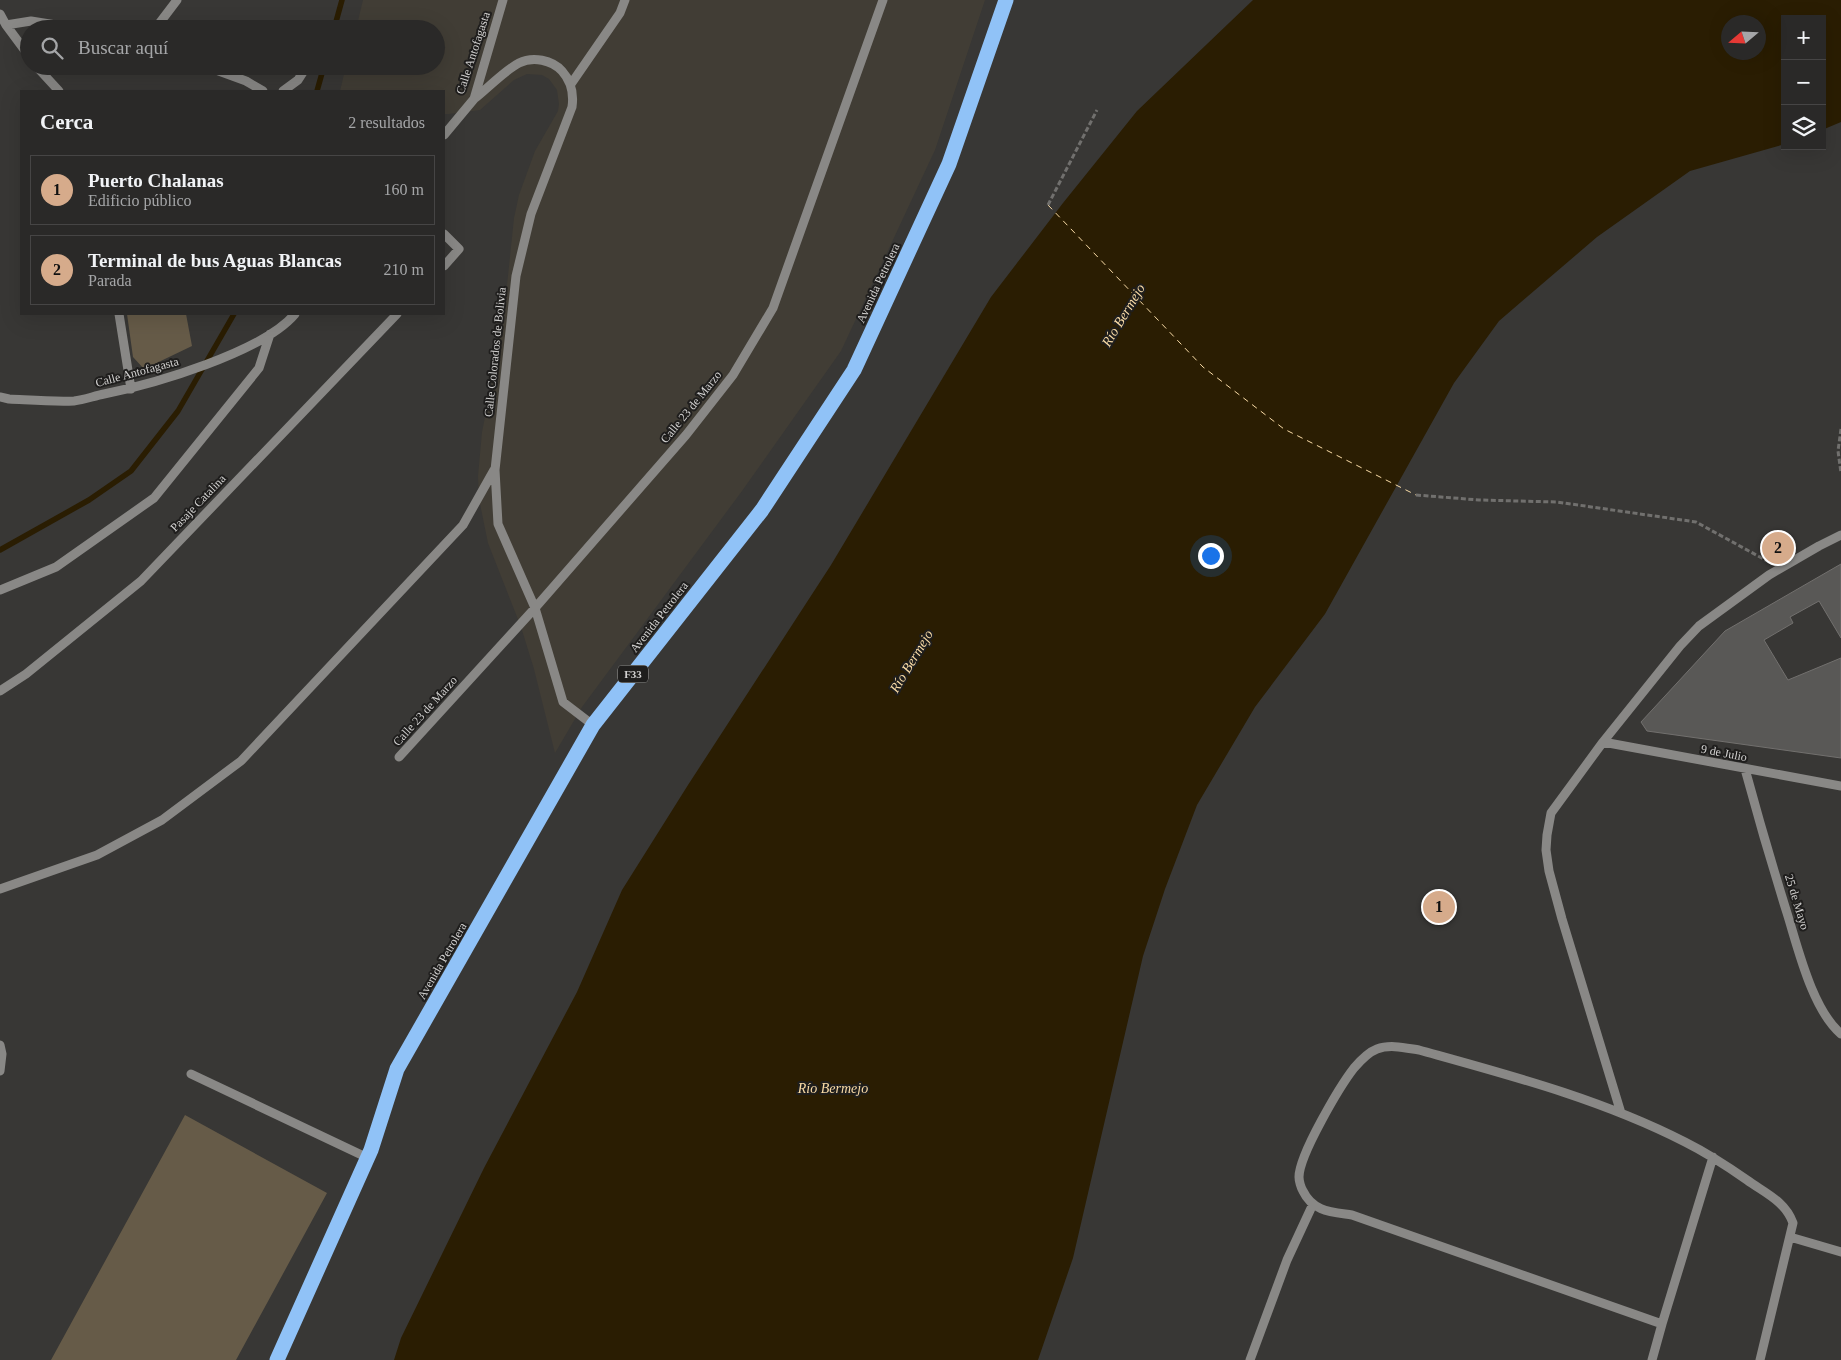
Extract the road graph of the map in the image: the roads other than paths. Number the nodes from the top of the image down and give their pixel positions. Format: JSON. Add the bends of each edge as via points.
{"nodes":[{"id":1,"x":176,"y":0,"type":"edge"},
{"id":2,"x":503,"y":0,"type":"edge"},
{"id":3,"x":625,"y":0,"type":"edge"},
{"id":4,"x":883,"y":0,"type":"edge"},
{"id":5,"x":1006,"y":0,"type":"edge"},
{"id":6,"x":0,"y":14,"type":"edge"},
{"id":7,"x":162,"y":20,"type":"edge"},
{"id":8,"x":20,"y":23,"type":"edge"},
{"id":9,"x":6,"y":25,"type":"junction"},
{"id":10,"x":20,"y":44,"type":"edge"},
{"id":11,"x":44,"y":75,"type":"edge"},
{"id":12,"x":229,"y":75,"type":"edge"},
{"id":13,"x":301,"y":75,"type":"edge"},
{"id":14,"x":570,"y":84,"type":"junction"},
{"id":15,"x":58,"y":90,"type":"edge"},
{"id":16,"x":261,"y":90,"type":"edge"},
{"id":17,"x":284,"y":90,"type":"edge"},
{"id":18,"x":474,"y":99,"type":"junction"},
{"id":19,"x":445,"y":134,"type":"edge"},
{"id":20,"x":445,"y":235,"type":"edge"},
{"id":21,"x":445,"y":265,"type":"edge"},
{"id":22,"x":119,"y":315,"type":"edge"},
{"id":23,"x":294,"y":315,"type":"edge"},
{"id":24,"x":397,"y":315,"type":"edge"},
{"id":25,"x":270,"y":334,"type":"junction"},
{"id":26,"x":131,"y":389,"type":"junction"},
{"id":27,"x":0,"y":397,"type":"edge"},
{"id":28,"x":495,"y":470,"type":"junction"},
{"id":29,"x":1841,"y":535,"type":"edge"},
{"id":30,"x":0,"y":590,"type":"edge"},
{"id":31,"x":535,"y":608,"type":"junction"},
{"id":32,"x":0,"y":692,"type":"edge"},
{"id":33,"x":593,"y":726,"type":"junction"},
{"id":34,"x":1603,"y":742,"type":"junction"},
{"id":35,"x":399,"y":757,"type":"dead end"},
{"id":36,"x":1745,"y":769,"type":"junction"},
{"id":37,"x":1841,"y":786,"type":"edge"},
{"id":38,"x":0,"y":889,"type":"edge"},
{"id":39,"x":1841,"y":1034,"type":"edge"},
{"id":40,"x":0,"y":1045,"type":"edge"},
{"id":41,"x":0,"y":1071,"type":"edge"},
{"id":42,"x":192,"y":1074,"type":"dead end"},
{"id":43,"x":1621,"y":1113,"type":"junction"},
{"id":44,"x":1713,"y":1157,"type":"junction"},
{"id":45,"x":368,"y":1158,"type":"junction"},
{"id":46,"x":1313,"y":1204,"type":"junction"},
{"id":47,"x":1790,"y":1237,"type":"junction"},
{"id":48,"x":1841,"y":1252,"type":"edge"},
{"id":49,"x":1662,"y":1324,"type":"junction"},
{"id":50,"x":277,"y":1360,"type":"edge"},
{"id":51,"x":1250,"y":1360,"type":"edge"},
{"id":52,"x":1652,"y":1360,"type":"edge"},
{"id":53,"x":1760,"y":1360,"type":"edge"}],
"edges":[{"from":1,"to":7,"type":"street"},
{"from":2,"to":18,"type":"street","name":"Calle Antofagasta"},
{"from":3,"to":14,"type":"street","via":[[620,13]]},
{"from":4,"to":31,"type":"street","name":"Calle 23 de Marzo","via":[[773,308],[733,375],[692,428]]},
{"from":5,"to":33,"type":"highway","name":"Avenida Petrolera","number":"F33","via":[[949,164],[854,370],[762,510]]},
{"from":6,"to":9,"type":"street"},
{"from":8,"to":9,"type":"street"},
{"from":9,"to":10,"type":"street"},
{"from":11,"to":15,"type":"street"},
{"from":12,"to":16,"type":"street"},
{"from":13,"to":17,"type":"street"},
{"from":14,"to":18,"type":"street","via":[[566,75],[552,64],[526,60]]},
{"from":14,"to":28,"type":"street","name":"Calle Colorados de Bolivia","via":[[572,107],[531,214],[516,276]]},
{"from":18,"to":19,"type":"street","name":"Calle Antofagasta"},
{"from":20,"to":21,"type":"street","via":[[460,249]]},
{"from":22,"to":26,"type":"street"},
{"from":23,"to":25,"type":"street","name":"Calle Antofagasta","via":[[287,324]]},
{"from":24,"to":32,"type":"street","name":"Pasaje Catalina","via":[[141,581]]},
{"from":25,"to":26,"type":"street","name":"Calle Antofagasta","via":[[244,349]]},
{"from":25,"to":30,"type":"street","via":[[259,368],[154,498],[56,567]]},
{"from":26,"to":27,"type":"street","name":"Calle Antofagasta","via":[[74,400]]},
{"from":28,"to":31,"type":"street","name":"Calle Colorados de Bolivia","via":[[498,524]]},
{"from":28,"to":38,"type":"street","via":[[463,524],[241,761],[162,820],[97,855]]},
{"from":29,"to":34,"type":"street","via":[[1780,568],[1698,626]]},
{"from":31,"to":33,"type":"street","name":"Calle Colorados de Bolivia","via":[[563,702]]},
{"from":31,"to":35,"type":"street","name":"Calle 23 de Marzo"},
{"from":33,"to":45,"type":"highway","name":"Avenida Petrolera","number":"F33","via":[[398,1069]]},
{"from":34,"to":36,"type":"street","name":"9 de Julio"},
{"from":34,"to":43,"type":"street","via":[[1551,813],[1546,850],[1562,919]]},
{"from":36,"to":37,"type":"street","name":"9 de Julio"},
{"from":36,"to":39,"type":"street","name":"25 de Mayo","via":[[1805,970],[1825,1014]]},
{"from":40,"to":41,"type":"street"},
{"from":42,"to":45,"type":"street"},
{"from":43,"to":44,"type":"street"},
{"from":43,"to":46,"type":"street","via":[[1579,1097],[1419,1050],[1395,1046],[1378,1049],[1354,1068],[1313,1136],[1299,1177],[1303,1191]]},
{"from":44,"to":47,"type":"street","via":[[1789,1212],[1793,1223]]},
{"from":44,"to":49,"type":"street"},
{"from":45,"to":50,"type":"highway","name":"Avenida Petrolera","number":"F33"},
{"from":46,"to":49,"type":"street","via":[[1321,1210],[1352,1215]]},
{"from":46,"to":51,"type":"street","via":[[1287,1260]]},
{"from":47,"to":48,"type":"street"},
{"from":47,"to":53,"type":"street"},
{"from":49,"to":52,"type":"street"}]}
